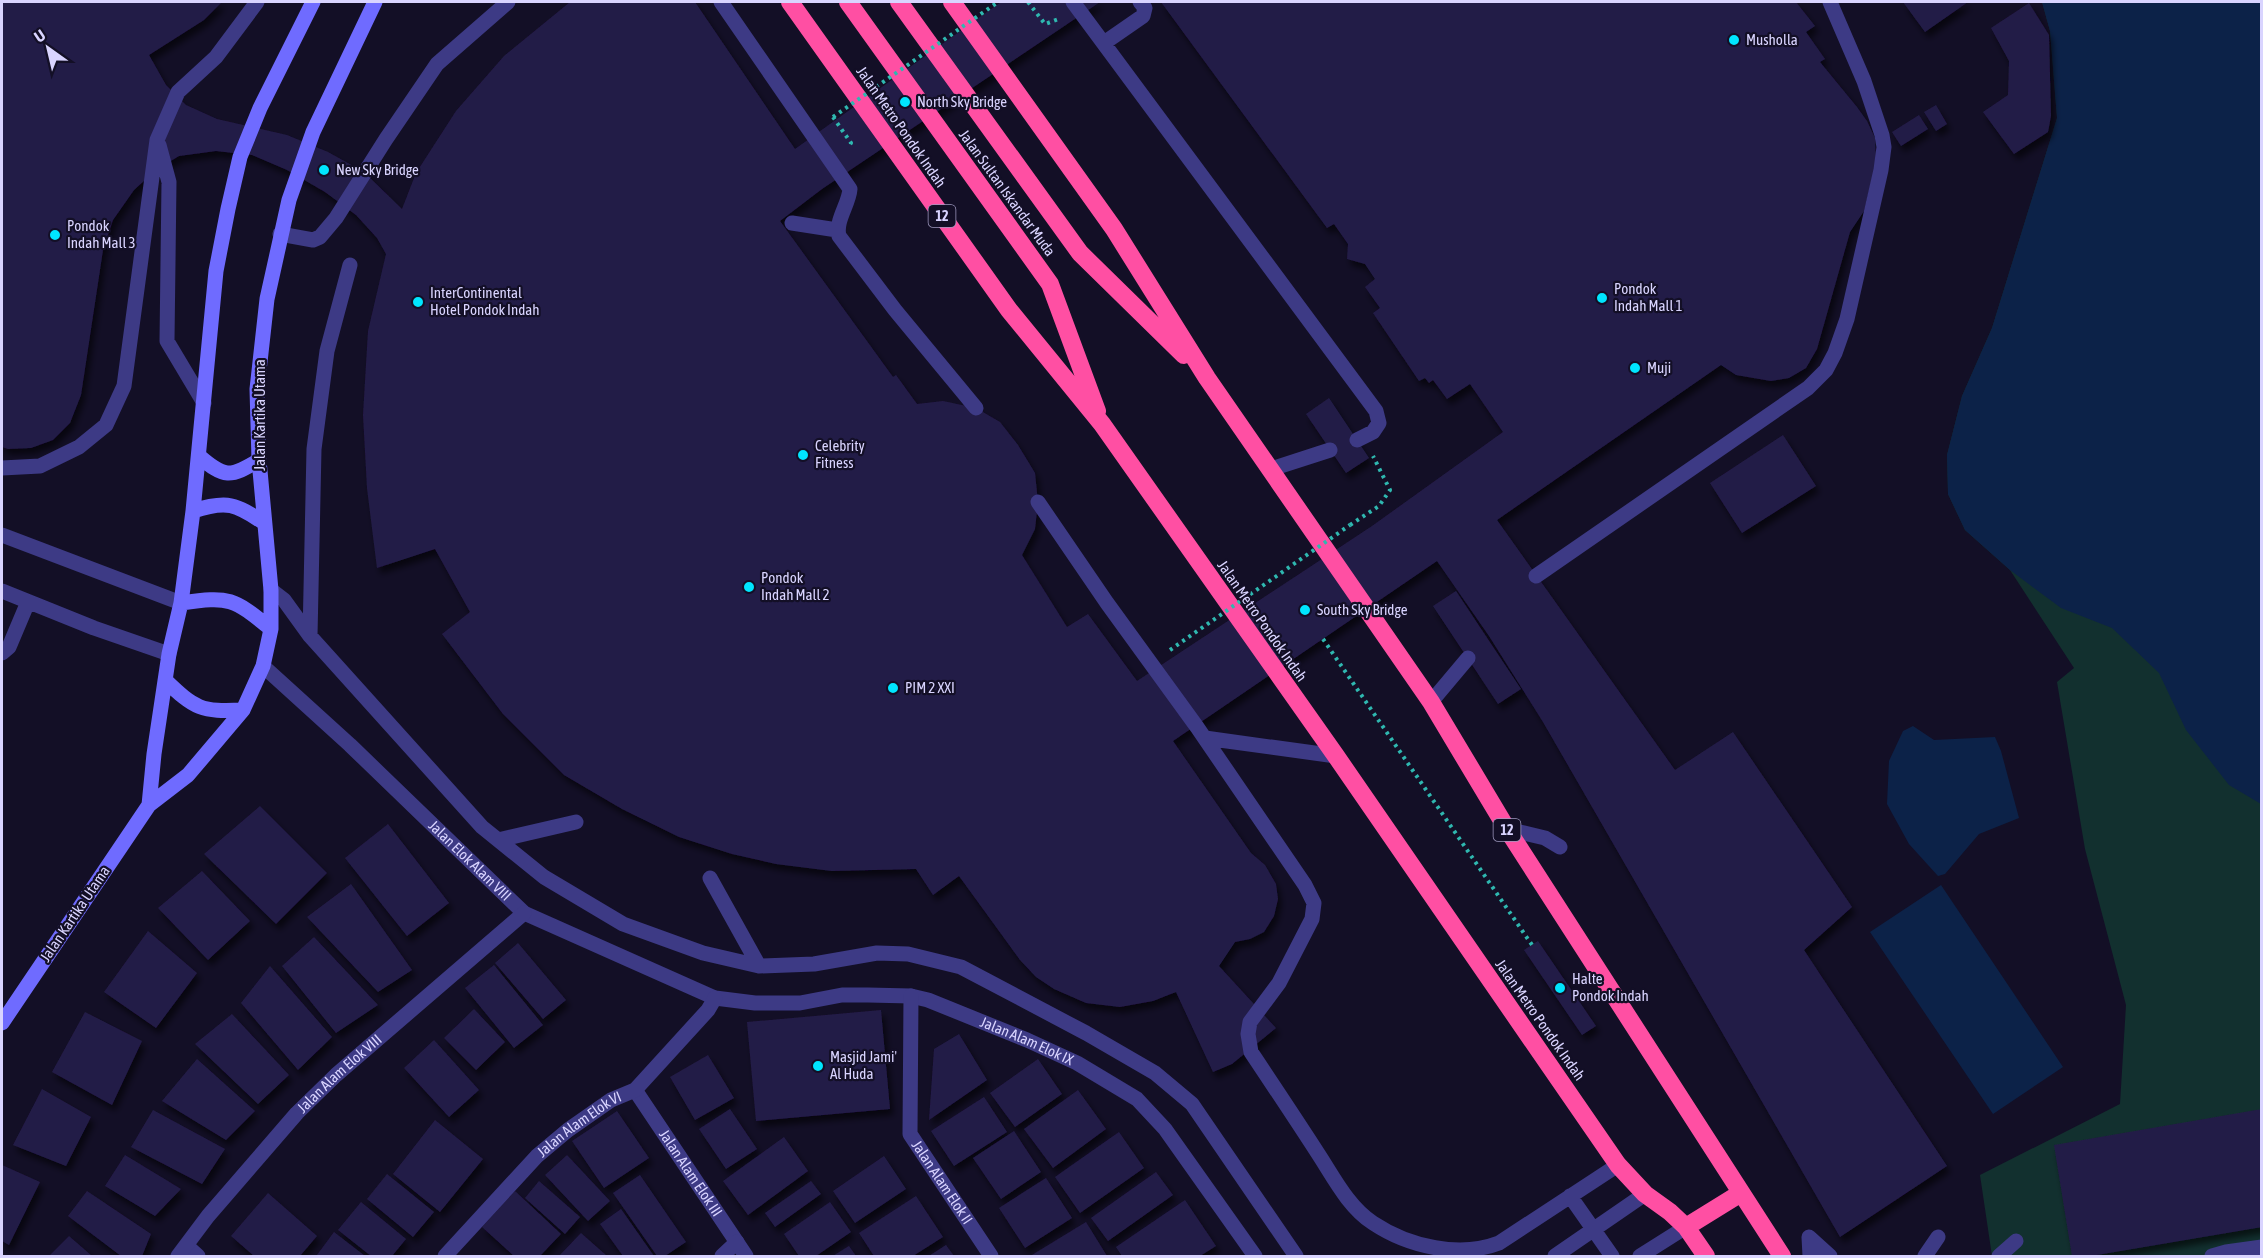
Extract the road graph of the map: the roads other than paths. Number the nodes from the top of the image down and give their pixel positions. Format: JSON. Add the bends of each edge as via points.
{"nodes":[{"id":1,"x":257,"y":2,"type":"edge"},
{"id":2,"x":313,"y":2,"type":"edge"},
{"id":3,"x":375,"y":2,"type":"edge"},
{"id":4,"x":508,"y":2,"type":"edge"},
{"id":5,"x":721,"y":2,"type":"edge"},
{"id":6,"x":790,"y":2,"type":"edge"},
{"id":7,"x":848,"y":2,"type":"edge"},
{"id":8,"x":899,"y":2,"type":"edge"},
{"id":9,"x":952,"y":2,"type":"edge"},
{"id":10,"x":1140,"y":2,"type":"edge"},
{"id":11,"x":1830,"y":2,"type":"edge"},
{"id":12,"x":1076,"y":6,"type":"edge"},
{"id":13,"x":1104,"y":43,"type":"junction"},
{"id":14,"x":157,"y":140,"type":"junction"},
{"id":15,"x":792,"y":223,"type":"dead end"},
{"id":16,"x":837,"y":230,"type":"junction"},
{"id":17,"x":280,"y":234,"type":"junction"},
{"id":18,"x":350,"y":265,"type":"dead end"},
{"id":19,"x":1206,"y":378,"type":"junction"},
{"id":20,"x":204,"y":403,"type":"junction"},
{"id":21,"x":976,"y":408,"type":"dead end"},
{"id":22,"x":1102,"y":424,"type":"junction"},
{"id":23,"x":1360,"y":438,"type":"road end"},
{"id":24,"x":1330,"y":450,"type":"dead end"},
{"id":25,"x":199,"y":456,"type":"junction"},
{"id":26,"x":259,"y":460,"type":"junction"},
{"id":27,"x":2,"y":468,"type":"edge"},
{"id":28,"x":1271,"y":469,"type":"junction"},
{"id":29,"x":1038,"y":502,"type":"dead end"},
{"id":30,"x":193,"y":511,"type":"junction"},
{"id":31,"x":264,"y":523,"type":"junction"},
{"id":32,"x":2,"y":535,"type":"edge"},
{"id":33,"x":1536,"y":576,"type":"dead end"},
{"id":34,"x":271,"y":590,"type":"junction"},
{"id":35,"x":2,"y":591,"type":"edge"},
{"id":36,"x":28,"y":602,"type":"junction"},
{"id":37,"x":181,"y":603,"type":"junction"},
{"id":38,"x":271,"y":629,"type":"junction"},
{"id":39,"x":310,"y":636,"type":"junction"},
{"id":40,"x":2,"y":653,"type":"edge"},
{"id":41,"x":168,"y":654,"type":"junction"},
{"id":42,"x":1468,"y":658,"type":"dead end"},
{"id":43,"x":263,"y":666,"type":"junction"},
{"id":44,"x":165,"y":681,"type":"junction"},
{"id":45,"x":1431,"y":702,"type":"junction"},
{"id":46,"x":243,"y":710,"type":"junction"},
{"id":47,"x":1205,"y":738,"type":"junction"},
{"id":48,"x":1336,"y":756,"type":"junction"},
{"id":49,"x":149,"y":805,"type":"junction"},
{"id":50,"x":576,"y":822,"type":"dead end"},
{"id":51,"x":1507,"y":829,"type":"junction"},
{"id":52,"x":498,"y":840,"type":"junction"},
{"id":53,"x":1560,"y":847,"type":"dead end"},
{"id":54,"x":710,"y":878,"type":"dead end"},
{"id":55,"x":524,"y":913,"type":"junction"},
{"id":56,"x":759,"y":966,"type":"junction"},
{"id":57,"x":911,"y":996,"type":"junction"},
{"id":58,"x":715,"y":998,"type":"junction"},
{"id":59,"x":2,"y":1023,"type":"edge"},
{"id":60,"x":635,"y":1090,"type":"junction"},
{"id":61,"x":1618,"y":1165,"type":"junction"},
{"id":62,"x":1741,"y":1193,"type":"junction"},
{"id":63,"x":1645,"y":1194,"type":"junction"},
{"id":64,"x":1570,"y":1196,"type":"junction"},
{"id":65,"x":1686,"y":1227,"type":"junction"},
{"id":66,"x":1594,"y":1230,"type":"junction"},
{"id":67,"x":1938,"y":1237,"type":"dead end"},
{"id":68,"x":2016,"y":1241,"type":"dead end"},
{"id":69,"x":737,"y":1242,"type":"junction"},
{"id":70,"x":2262,"y":1247,"type":"edge"},
{"id":71,"x":182,"y":1251,"type":"edge"},
{"id":72,"x":198,"y":1257,"type":"edge"},
{"id":73,"x":446,"y":1257,"type":"edge"},
{"id":74,"x":722,"y":1257,"type":"edge"},
{"id":75,"x":746,"y":1257,"type":"edge"},
{"id":76,"x":992,"y":1257,"type":"edge"},
{"id":77,"x":1256,"y":1257,"type":"edge"},
{"id":78,"x":1296,"y":1257,"type":"edge"},
{"id":79,"x":1555,"y":1257,"type":"edge"},
{"id":80,"x":1612,"y":1257,"type":"edge"},
{"id":81,"x":1640,"y":1257,"type":"edge"},
{"id":82,"x":1706,"y":1257,"type":"edge"},
{"id":83,"x":1782,"y":1257,"type":"edge"},
{"id":84,"x":1810,"y":1257,"type":"edge"},
{"id":85,"x":1830,"y":1257,"type":"edge"},
{"id":86,"x":1925,"y":1257,"type":"edge"},
{"id":87,"x":2000,"y":1257,"type":"edge"},
{"id":88,"x":2212,"y":1257,"type":"edge"}],
"edges":[{"from":1,"to":14,"type":"street","via":[[216,57],[178,92]]},
{"from":2,"to":20,"type":"main road","name":"Jalan Kartika Utama","via":[[240,157],[216,271]]},
{"from":3,"to":17,"type":"main road","name":"Jalan Kartika Utama","via":[[313,132]]},
{"from":4,"to":17,"type":"street","via":[[437,64],[320,237],[313,240]]},
{"from":5,"to":16,"type":"street","via":[[850,189]]},
{"from":6,"to":22,"type":"highway","name":"Jalan Metro Pondok Indah","number":"12","via":[[1009,310]]},
{"from":7,"to":22,"type":"highway","name":"Jalan Sultan Iskandar Muda","number":"12","via":[[1050,284]]},
{"from":8,"to":19,"type":"highway","name":"Jalan Sultan Iskandar Muda","number":"12","via":[[1080,253]]},
{"from":9,"to":19,"type":"highway","number":"12","via":[[1114,229]]},
{"from":10,"to":13,"type":"street","via":[[1145,8],[1143,16]]},
{"from":11,"to":33,"type":"street","via":[[1864,81],[1884,147],[1835,353],[1826,370],[1808,388]]},
{"from":12,"to":13,"type":"street"},
{"from":13,"to":23,"type":"street","via":[[1376,411],[1379,423],[1373,432]]},
{"from":14,"to":20,"type":"street","via":[[170,182],[167,341]]},
{"from":14,"to":27,"type":"street","via":[[124,386],[106,425],[79,447],[40,466]]},
{"from":15,"to":16,"type":"street"},
{"from":16,"to":21,"type":"street","via":[[895,310]]},
{"from":17,"to":26,"type":"main road","name":"Jalan Kartika Utama","via":[[259,357]]},
{"from":18,"to":39,"type":"street","via":[[327,351],[314,449]]},
{"from":19,"to":28,"type":"highway","number":"12"},
{"from":20,"to":25,"type":"main road","name":"Jalan Kartika Utama"},
{"from":22,"to":48,"type":"highway","name":"Jalan Metro Pondok Indah","number":"12"},
{"from":24,"to":28,"type":"street"},
{"from":25,"to":26,"type":"main road","via":[[216,471],[229,474]]},
{"from":25,"to":30,"type":"main road","name":"Jalan Kartika Utama"},
{"from":26,"to":31,"type":"main road","name":"Jalan Kartika Utama"},
{"from":28,"to":45,"type":"highway","number":"12"},
{"from":29,"to":47,"type":"street"},
{"from":30,"to":31,"type":"main road","via":[[227,504],[240,507]]},
{"from":30,"to":37,"type":"main road","name":"Jalan Kartika Utama"},
{"from":31,"to":34,"type":"main road","name":"Jalan Kartika Utama"},
{"from":32,"to":37,"type":"street"},
{"from":34,"to":38,"type":"main road","name":"Jalan Kartika Utama"},
{"from":34,"to":39,"type":"street","via":[[284,600]]},
{"from":35,"to":36,"type":"street"},
{"from":36,"to":40,"type":"street","via":[[9,647]]},
{"from":36,"to":41,"type":"street"},
{"from":37,"to":38,"type":"main road","via":[[227,600],[243,606]]},
{"from":37,"to":41,"type":"main road","name":"Jalan Kartika Utama"},
{"from":38,"to":43,"type":"main road","name":"Jalan Kartika Utama"},
{"from":39,"to":52,"type":"street"},
{"from":41,"to":44,"type":"main road","name":"Jalan Kartika Utama"},
{"from":42,"to":45,"type":"street"},
{"from":43,"to":46,"type":"main road","name":"Jalan Kartika Utama"},
{"from":43,"to":55,"type":"street","name":"Jalan Elok Alam VIII"},
{"from":44,"to":46,"type":"main road","via":[[189,703],[214,711]]},
{"from":44,"to":49,"type":"main road","name":"Jalan Kartika Utama"},
{"from":45,"to":51,"type":"highway","number":"12"},
{"from":46,"to":49,"type":"main road","name":"Jalan Kartika Utama","via":[[188,775]]},
{"from":47,"to":48,"type":"street"},
{"from":47,"to":64,"type":"street","via":[[1314,903],[1312,920],[1279,983],[1250,1022],[1248,1034],[1251,1052],[1346,1196],[1372,1223],[1445,1252],[1485,1250]]},
{"from":48,"to":61,"type":"highway","name":"Jalan Metro Pondok Indah","number":"12"},
{"from":49,"to":59,"type":"main road","name":"Jalan Kartika Utama"},
{"from":50,"to":52,"type":"street"},
{"from":51,"to":53,"type":"street","via":[[1545,838]]},
{"from":51,"to":62,"type":"highway","number":"12"},
{"from":52,"to":56,"type":"street","via":[[544,877],[623,924],[703,953]]},
{"from":54,"to":56,"type":"street"},
{"from":55,"to":58,"type":"street","name":"Jalan Elok Alam VIII"},
{"from":55,"to":71,"type":"street","name":"Jalan Alam Elok VIII","via":[[297,1113]]},
{"from":56,"to":78,"type":"street","via":[[814,964],[877,953],[908,954],[961,967],[1086,1033],[1155,1073],[1192,1104]]},
{"from":57,"to":58,"type":"street","name":"Jalan Alam Elok IX","via":[[842,995],[800,1003]]},
{"from":57,"to":76,"type":"street","name":"Jalan Alam Elok II","via":[[910,1134]]},
{"from":57,"to":77,"type":"street","name":"Jalan Alam Elok IX","via":[[1027,1040],[1137,1099],[1165,1129]]},
{"from":58,"to":60,"type":"street","name":"Jalan Alam Elok VI"},
{"from":60,"to":69,"type":"street","name":"Jalan Alam Elok III"},
{"from":60,"to":73,"type":"street","name":"Jalan Alam Elok VI","via":[[611,1100],[537,1156]]},
{"from":61,"to":63,"type":"highway","name":"Jalan Metro Pondok Indah","number":"12"},
{"from":61,"to":64,"type":"street"},
{"from":62,"to":65,"type":"highway"},
{"from":62,"to":83,"type":"highway","number":"12"},
{"from":63,"to":65,"type":"highway","name":"Jalan Metro Pondok Indah","number":"12"},
{"from":63,"to":66,"type":"street"},
{"from":64,"to":66,"type":"street"},
{"from":65,"to":81,"type":"street"},
{"from":65,"to":82,"type":"highway","name":"Jalan Metro Pondok Indah","number":"12"},
{"from":66,"to":79,"type":"street"},
{"from":66,"to":80,"type":"street"},
{"from":67,"to":86,"type":"street"},
{"from":68,"to":87,"type":"street"},
{"from":69,"to":74,"type":"street"},
{"from":69,"to":75,"type":"street","name":"Jalan Alam Elok III"},
{"from":70,"to":88,"type":"street"},
{"from":71,"to":72,"type":"street"},
{"from":84,"to":85,"type":"street","via":[[1809,1237]]}]}
